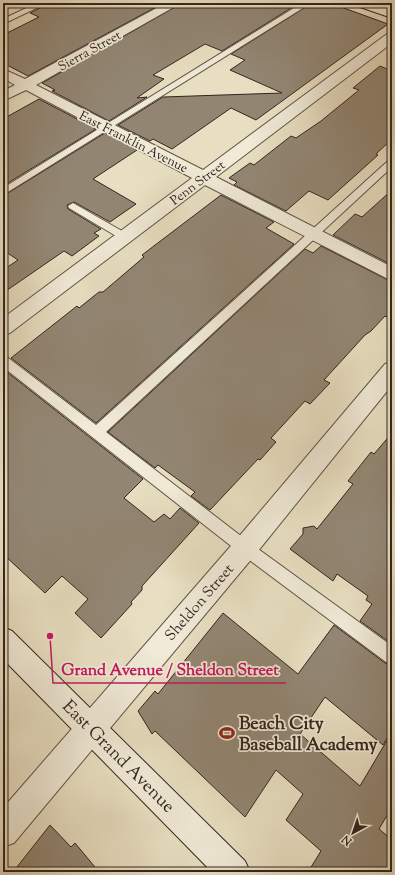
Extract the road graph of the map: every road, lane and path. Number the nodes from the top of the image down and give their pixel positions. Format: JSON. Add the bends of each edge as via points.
{"nodes":[{"id":1,"x":43,"y":3,"type":"edge"},
{"id":2,"x":307,"y":3,"type":"edge"},
{"id":3,"x":361,"y":3,"type":"edge"},
{"id":4,"x":165,"y":4,"type":"edge"},
{"id":5,"x":392,"y":14,"type":"edge"},
{"id":6,"x":3,"y":22,"type":"edge"},
{"id":7,"x":392,"y":37,"type":"edge"},
{"id":8,"x":3,"y":73,"type":"edge"},
{"id":9,"x":26,"y":85,"type":"junction"},
{"id":10,"x":3,"y":97,"type":"edge"},
{"id":11,"x":108,"y":127,"type":"junction"},
{"id":12,"x":392,"y":162,"type":"edge"},
{"id":13,"x":205,"y":177,"type":"junction"},
{"id":14,"x":3,"y":192,"type":"edge"},
{"id":15,"x":73,"y":206,"type":"dead end"},
{"id":16,"x":314,"y":234,"type":"junction"},
{"id":17,"x":125,"y":237,"type":"junction"},
{"id":18,"x":392,"y":275,"type":"edge"},
{"id":19,"x":3,"y":328,"type":"edge"},
{"id":20,"x":3,"y":360,"type":"edge"},
{"id":21,"x":392,"y":370,"type":"edge"},
{"id":22,"x":97,"y":432,"type":"junction"},
{"id":23,"x":245,"y":548,"type":"junction"},
{"id":24,"x":3,"y":640,"type":"edge"},
{"id":25,"x":392,"y":656,"type":"edge"},
{"id":26,"x":91,"y":728,"type":"junction"},
{"id":27,"x":3,"y":832,"type":"edge"},
{"id":28,"x":234,"y":872,"type":"edge"}],
"edges":[{"from":1,"to":6,"type":"lane"},
{"from":2,"to":11,"type":"lane"},
{"from":3,"to":5,"type":"street"},
{"from":4,"to":9,"type":"street","name":"Sierra Street"},
{"from":7,"to":13,"type":"street","name":"Penn Street"},
{"from":8,"to":9,"type":"street","name":"East Franklin Avenue"},
{"from":9,"to":10,"type":"street","name":"Sierra Street"},
{"from":9,"to":11,"type":"street","name":"East Franklin Avenue"},
{"from":11,"to":13,"type":"street","name":"East Franklin Avenue"},
{"from":11,"to":14,"type":"lane"},
{"from":12,"to":16,"type":"lane"},
{"from":13,"to":16,"type":"street","name":"East Franklin Avenue"},
{"from":13,"to":17,"type":"street","name":"Penn Street"},
{"from":15,"to":17,"type":"lane"},
{"from":16,"to":18,"type":"street","name":"East Franklin Avenue"},
{"from":16,"to":22,"type":"lane"},
{"from":17,"to":19,"type":"street","name":"Penn Street"},
{"from":20,"to":22,"type":"lane"},
{"from":21,"to":23,"type":"street","name":"Sheldon Street"},
{"from":22,"to":23,"type":"lane"},
{"from":23,"to":25,"type":"lane"},
{"from":23,"to":26,"type":"street","name":"Sheldon Street"},
{"from":24,"to":26,"type":"street","name":"East Grand Avenue"},
{"from":26,"to":27,"type":"street","name":"Sheldon Street"},
{"from":26,"to":28,"type":"street","name":"East Grand Avenue"}]}
